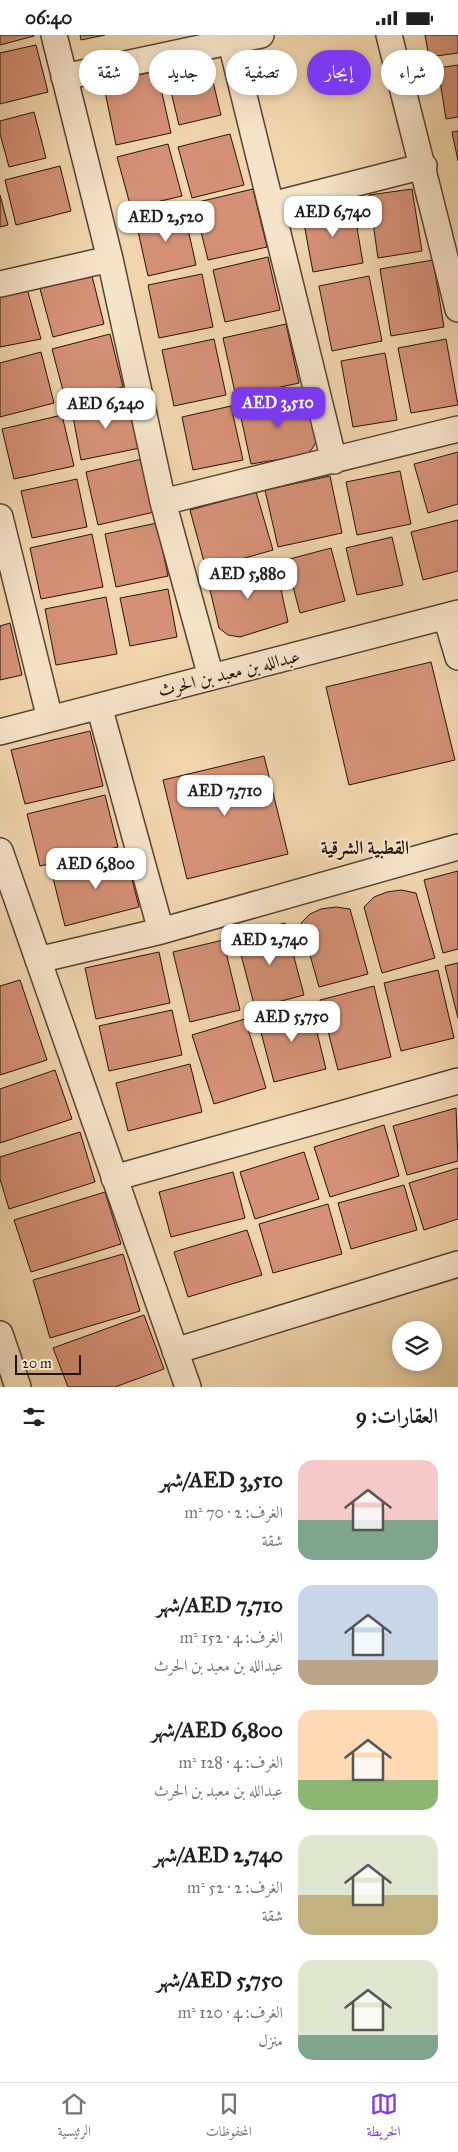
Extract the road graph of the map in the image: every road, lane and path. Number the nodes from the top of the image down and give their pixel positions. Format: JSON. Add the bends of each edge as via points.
{"nodes":[{"id":1,"x":54,"y":35,"type":"edge"},
{"id":2,"x":261,"y":35,"type":"edge"},
{"id":3,"x":389,"y":35,"type":"edge"},
{"id":4,"x":230,"y":39,"type":"edge"},
{"id":5,"x":64,"y":77,"type":"junction"},
{"id":6,"x":424,"y":166,"type":"junction"},
{"id":7,"x":271,"y":205,"type":"junction"},
{"id":8,"x":110,"y":259,"type":"junction"},
{"id":9,"x":0,"y":284,"type":"edge"},
{"id":10,"x":458,"y":309,"type":"edge"},
{"id":11,"x":458,"y":429,"type":"edge"},
{"id":12,"x":334,"y":461,"type":"junction"},
{"id":13,"x":163,"y":502,"type":"junction"},
{"id":14,"x":2,"y":533,"type":"edge"},
{"id":15,"x":452,"y":615,"type":"edge"},
{"id":16,"x":458,"y":657,"type":"edge"},
{"id":17,"x":212,"y":677,"type":"junction"},
{"id":18,"x":99,"y":706,"type":"junction"},
{"id":19,"x":50,"y":719,"type":"junction"},
{"id":20,"x":0,"y":732,"type":"edge"},
{"id":21,"x":458,"y":847,"type":"edge"},
{"id":22,"x":0,"y":851,"type":"edge"},
{"id":23,"x":161,"y":931,"type":"junction"},
{"id":24,"x":38,"y":960,"type":"junction"},
{"id":25,"x":458,"y":1081,"type":"edge"},
{"id":26,"x":114,"y":1178,"type":"junction"},
{"id":27,"x":458,"y":1264,"type":"edge"},
{"id":28,"x":0,"y":1334,"type":"edge"},
{"id":29,"x":175,"y":1351,"type":"junction"},
{"id":30,"x":18,"y":1387,"type":"edge"},
{"id":31,"x":188,"y":1387,"type":"edge"}],
"edges":[{"from":1,"to":5,"type":"street"},
{"from":2,"to":4,"type":"street"},
{"from":3,"to":6,"type":"street"},
{"from":4,"to":5,"type":"street"},
{"from":4,"to":7,"type":"street"},
{"from":5,"to":8,"type":"street"},
{"from":6,"to":7,"type":"street"},
{"from":6,"to":10,"type":"street"},
{"from":7,"to":12,"type":"street"},
{"from":8,"to":9,"type":"street"},
{"from":8,"to":13,"type":"street"},
{"from":11,"to":12,"type":"street"},
{"from":12,"to":13,"type":"street"},
{"from":13,"to":17,"type":"street"},
{"from":14,"to":19,"type":"street"},
{"from":15,"to":16,"type":"street"},
{"from":15,"to":17,"type":"street","name":"عبدالله بن معبد بن الحرث"},
{"from":17,"to":18,"type":"street","name":"عبدالله بن معبد بن الحرث"},
{"from":18,"to":19,"type":"street","name":"عبدالله بن معبد بن الحرث"},
{"from":18,"to":23,"type":"street"},
{"from":19,"to":20,"type":"street","name":"عبدالله بن معبد بن الحرث"},
{"from":21,"to":23,"type":"street"},
{"from":22,"to":24,"type":"street"},
{"from":23,"to":24,"type":"street"},
{"from":24,"to":26,"type":"street"},
{"from":25,"to":26,"type":"street"},
{"from":26,"to":29,"type":"street"},
{"from":27,"to":29,"type":"street"},
{"from":28,"to":30,"type":"street"},
{"from":29,"to":31,"type":"street"}]}
